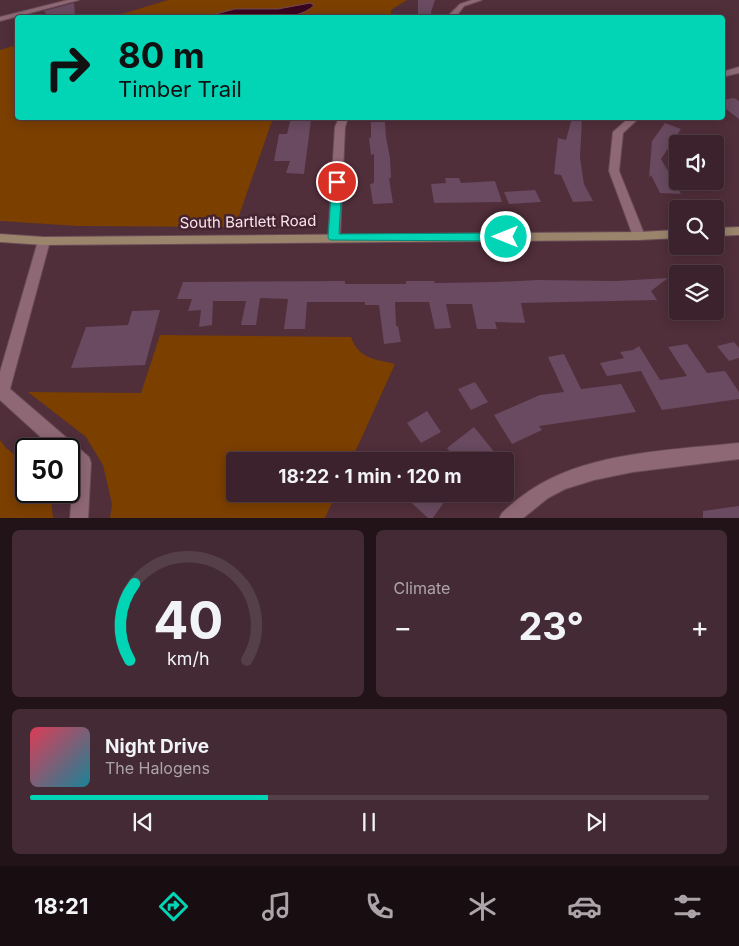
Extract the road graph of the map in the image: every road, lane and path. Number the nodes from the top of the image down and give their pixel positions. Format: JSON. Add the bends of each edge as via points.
{"nodes":[{"id":1,"x":76,"y":0,"type":"edge"},
{"id":2,"x":479,"y":0,"type":"edge"},
{"id":3,"x":15,"y":15,"type":"edge"},
{"id":4,"x":16,"y":15,"type":"edge"},
{"id":5,"x":454,"y":15,"type":"edge"},
{"id":6,"x":0,"y":19,"type":"edge"},
{"id":7,"x":739,"y":70,"type":"edge"},
{"id":8,"x":725,"y":74,"type":"edge"},
{"id":9,"x":342,"y":120,"type":"edge"},
{"id":10,"x":632,"y":120,"type":"edge"},
{"id":11,"x":739,"y":231,"type":"edge"},
{"id":12,"x":724,"y":232,"type":"edge"},
{"id":13,"x":669,"y":234,"type":"edge"},
{"id":14,"x":640,"y":236,"type":"junction"},
{"id":15,"x":0,"y":238,"type":"edge"},
{"id":16,"x":334,"y":238,"type":"junction"},
{"id":17,"x":44,"y":241,"type":"junction"},
{"id":18,"x":54,"y":438,"type":"edge"},
{"id":19,"x":739,"y":451,"type":"edge"},
{"id":20,"x":80,"y":460,"type":"edge"},
{"id":21,"x":79,"y":518,"type":"edge"},
{"id":22,"x":508,"y":518,"type":"edge"}],
"edges":[{"from":1,"to":4,"type":"street"},
{"from":2,"to":5,"type":"street","via":[[462,5]]},
{"from":3,"to":6,"type":"street"},
{"from":7,"to":8,"type":"street"},
{"from":9,"to":16,"type":"street"},
{"from":10,"to":14,"type":"street","via":[[618,132],[614,171]]},
{"from":11,"to":12,"type":"main road"},
{"from":13,"to":14,"type":"main road","name":"South Bartlett Road"},
{"from":14,"to":16,"type":"main road","name":"South Bartlett Road"},
{"from":15,"to":17,"type":"main road","name":"South Bartlett Road"},
{"from":16,"to":17,"type":"main road","name":"South Bartlett Road"},
{"from":17,"to":18,"type":"street","via":[[2,392]]},
{"from":19,"to":22,"type":"street","via":[[602,468],[579,474],[540,493]]},
{"from":20,"to":21,"type":"street","via":[[83,463]]}]}
